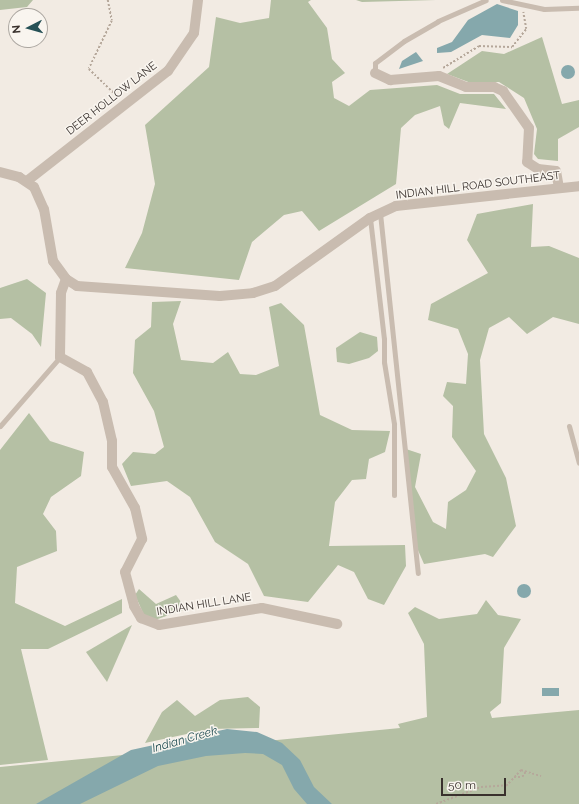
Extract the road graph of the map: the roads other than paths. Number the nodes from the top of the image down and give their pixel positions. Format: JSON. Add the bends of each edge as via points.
{"nodes":[{"id":1,"x":198,"y":0,"type":"edge"},
{"id":2,"x":486,"y":0,"type":"edge"},
{"id":3,"x":502,"y":0,"type":"edge"},
{"id":4,"x":579,"y":8,"type":"edge"},
{"id":5,"x":375,"y":73,"type":"joint"},
{"id":6,"x":0,"y":172,"type":"edge"},
{"id":7,"x":27,"y":181,"type":"junction"},
{"id":8,"x":579,"y":186,"type":"edge"},
{"id":9,"x":559,"y":188,"type":"junction"},
{"id":10,"x":380,"y":213,"type":"junction"},
{"id":11,"x":370,"y":218,"type":"junction"},
{"id":12,"x":66,"y":279,"type":"junction"},
{"id":13,"x":60,"y":357,"type":"junction"},
{"id":14,"x":0,"y":426,"type":"edge"},
{"id":15,"x":569,"y":426,"type":"dead end"},
{"id":16,"x":579,"y":463,"type":"edge"},
{"id":17,"x":394,"y":495,"type":"dead end"},
{"id":18,"x":418,"y":573,"type":"dead end"},
{"id":19,"x":337,"y":624,"type":"dead end"}],
"edges":[{"from":1,"to":7,"type":"street","name":"DEER HOLLOW LANE","via":[[197,20],[189,44],[168,71]]},
{"from":2,"to":5,"type":"lane","via":[[438,21],[404,41],[375,63]]},
{"from":3,"to":4,"type":"lane","via":[[520,4]]},
{"from":5,"to":9,"type":"street","via":[[390,80],[439,76],[466,87],[494,87],[503,92],[529,128],[526,162],[538,169],[556,171]]},
{"from":6,"to":7,"type":"street"},
{"from":7,"to":12,"type":"street","via":[[38,195],[53,260]]},
{"from":8,"to":9,"type":"street","name":"INDIAN HILL ROAD SOUTHEAST"},
{"from":9,"to":10,"type":"street","name":"INDIAN HILL ROAD SOUTHEAST","via":[[411,203]]},
{"from":10,"to":11,"type":"street","name":"INDIAN HILL ROAD SOUTHEAST"},
{"from":10,"to":18,"type":"lane"},
{"from":11,"to":12,"type":"street","name":"INDIAN HILL ROAD SOUTHEAST","via":[[283,281],[253,293],[220,296],[98,290],[76,286]]},
{"from":11,"to":17,"type":"lane","via":[[384,339],[384,362],[394,424]]},
{"from":12,"to":13,"type":"street","via":[[61,293]]},
{"from":13,"to":14,"type":"lane"},
{"from":13,"to":19,"type":"street","name":"INDIAN HILL LANE","via":[[87,372],[103,402],[112,441],[112,467],[126,488],[142,534],[140,546],[125,572],[134,606],[141,618],[159,625],[262,608]]},
{"from":15,"to":16,"type":"lane"}]}
